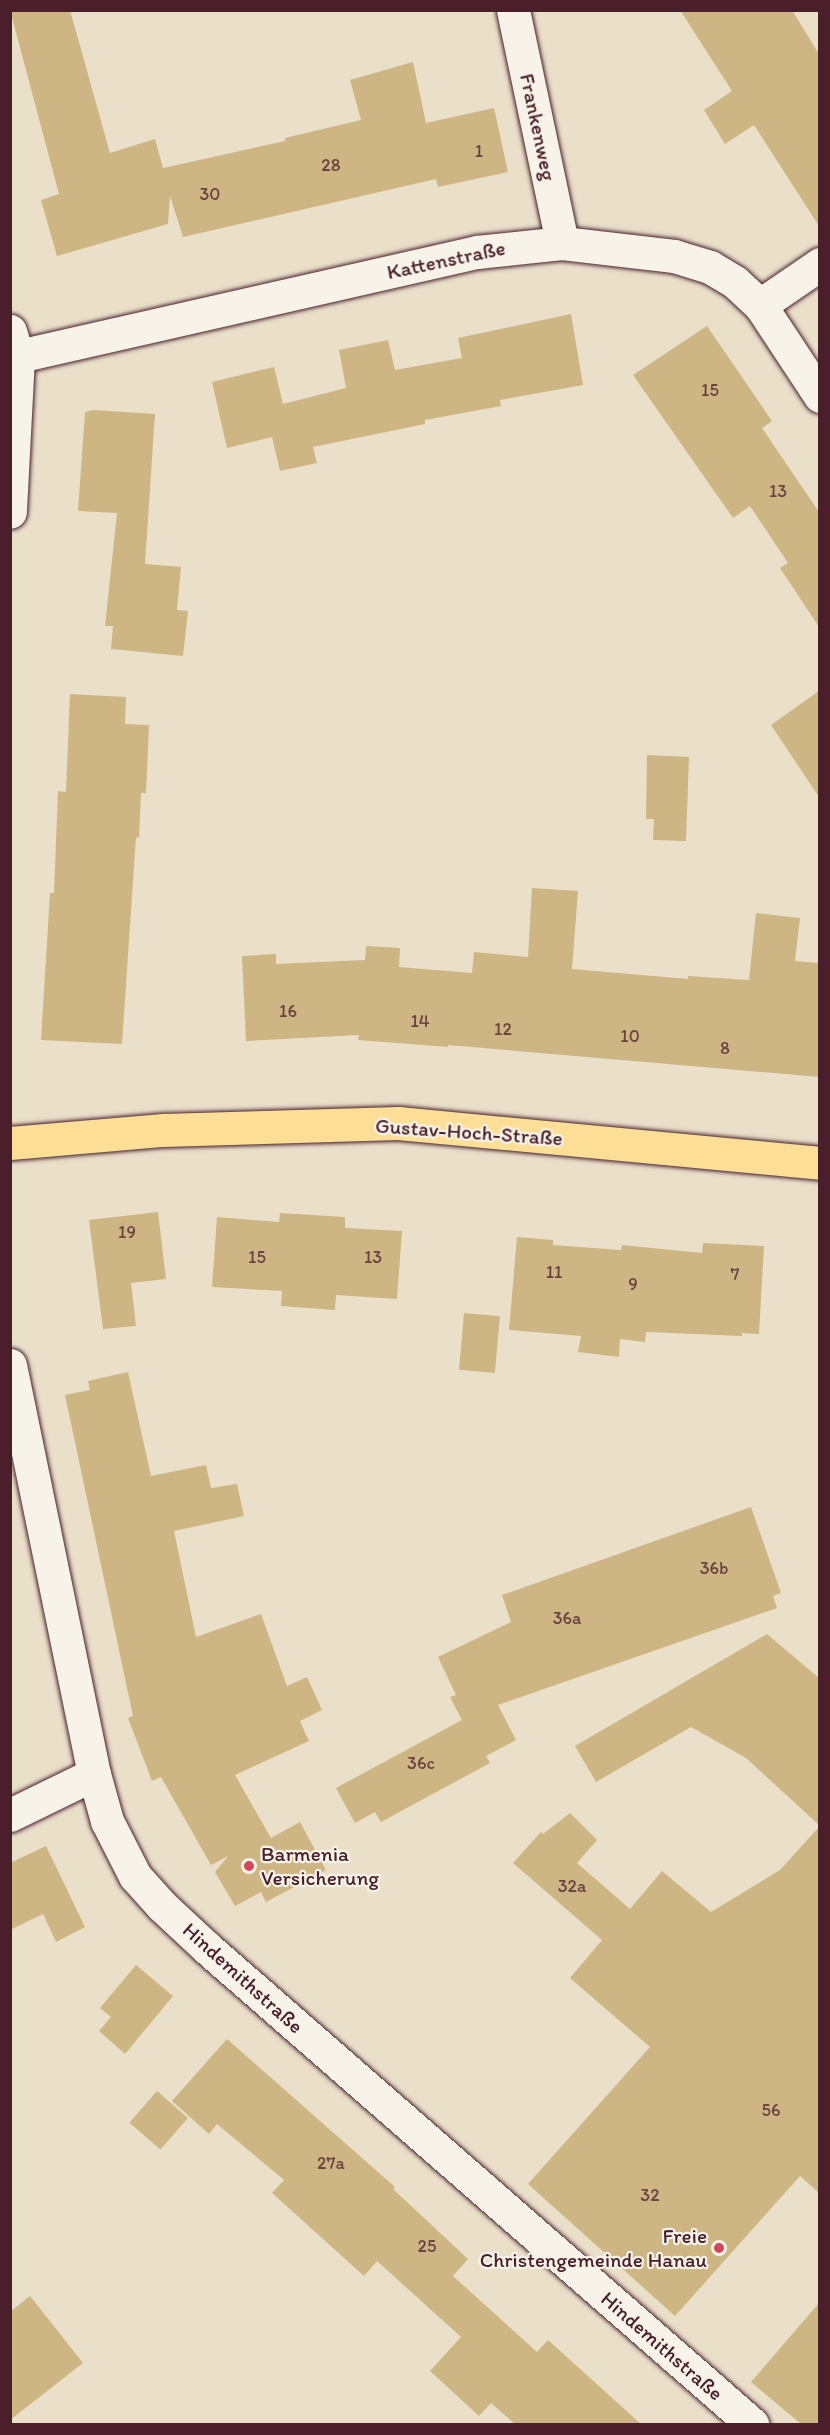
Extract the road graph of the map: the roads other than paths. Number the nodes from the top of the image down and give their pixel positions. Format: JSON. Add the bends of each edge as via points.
{"nodes":[{"id":1,"x":513,"y":10,"type":"edge"},
{"id":2,"x":562,"y":243,"type":"junction"},
{"id":3,"x":819,"y":264,"type":"edge"},
{"id":4,"x":760,"y":305,"type":"junction"},
{"id":5,"x":13,"y":349,"type":"edge"},
{"id":6,"x":819,"y":396,"type":"edge"},
{"id":7,"x":10,"y":512,"type":"edge"},
{"id":8,"x":10,"y":1143,"type":"edge"},
{"id":9,"x":819,"y":1163,"type":"edge"},
{"id":10,"x":10,"y":1365,"type":"edge"},
{"id":11,"x":94,"y":1774,"type":"junction"},
{"id":12,"x":10,"y":1815,"type":"edge"},
{"id":13,"x":752,"y":2424,"type":"edge"}],
"edges":[{"from":1,"to":2,"type":"street","name":"Frankenweg"},
{"from":2,"to":4,"type":"street","name":"Kattenstraße","via":[[674,256],[710,267],[735,282]]},
{"from":2,"to":5,"type":"street","name":"Kattenstraße","via":[[477,252]]},
{"from":3,"to":4,"type":"street"},
{"from":4,"to":6,"type":"street","name":"Kattenstraße"},
{"from":5,"to":7,"type":"street"},
{"from":8,"to":9,"type":"main road","name":"Gustav-Hoch-Straße","via":[[163,1130],[398,1123]]},
{"from":10,"to":11,"type":"street","name":"Hindemithstraße"},
{"from":11,"to":12,"type":"street"},
{"from":11,"to":13,"type":"street","name":"Hindemithstraße","via":[[107,1821],[121,1852],[135,1876],[162,1906]]}]}
